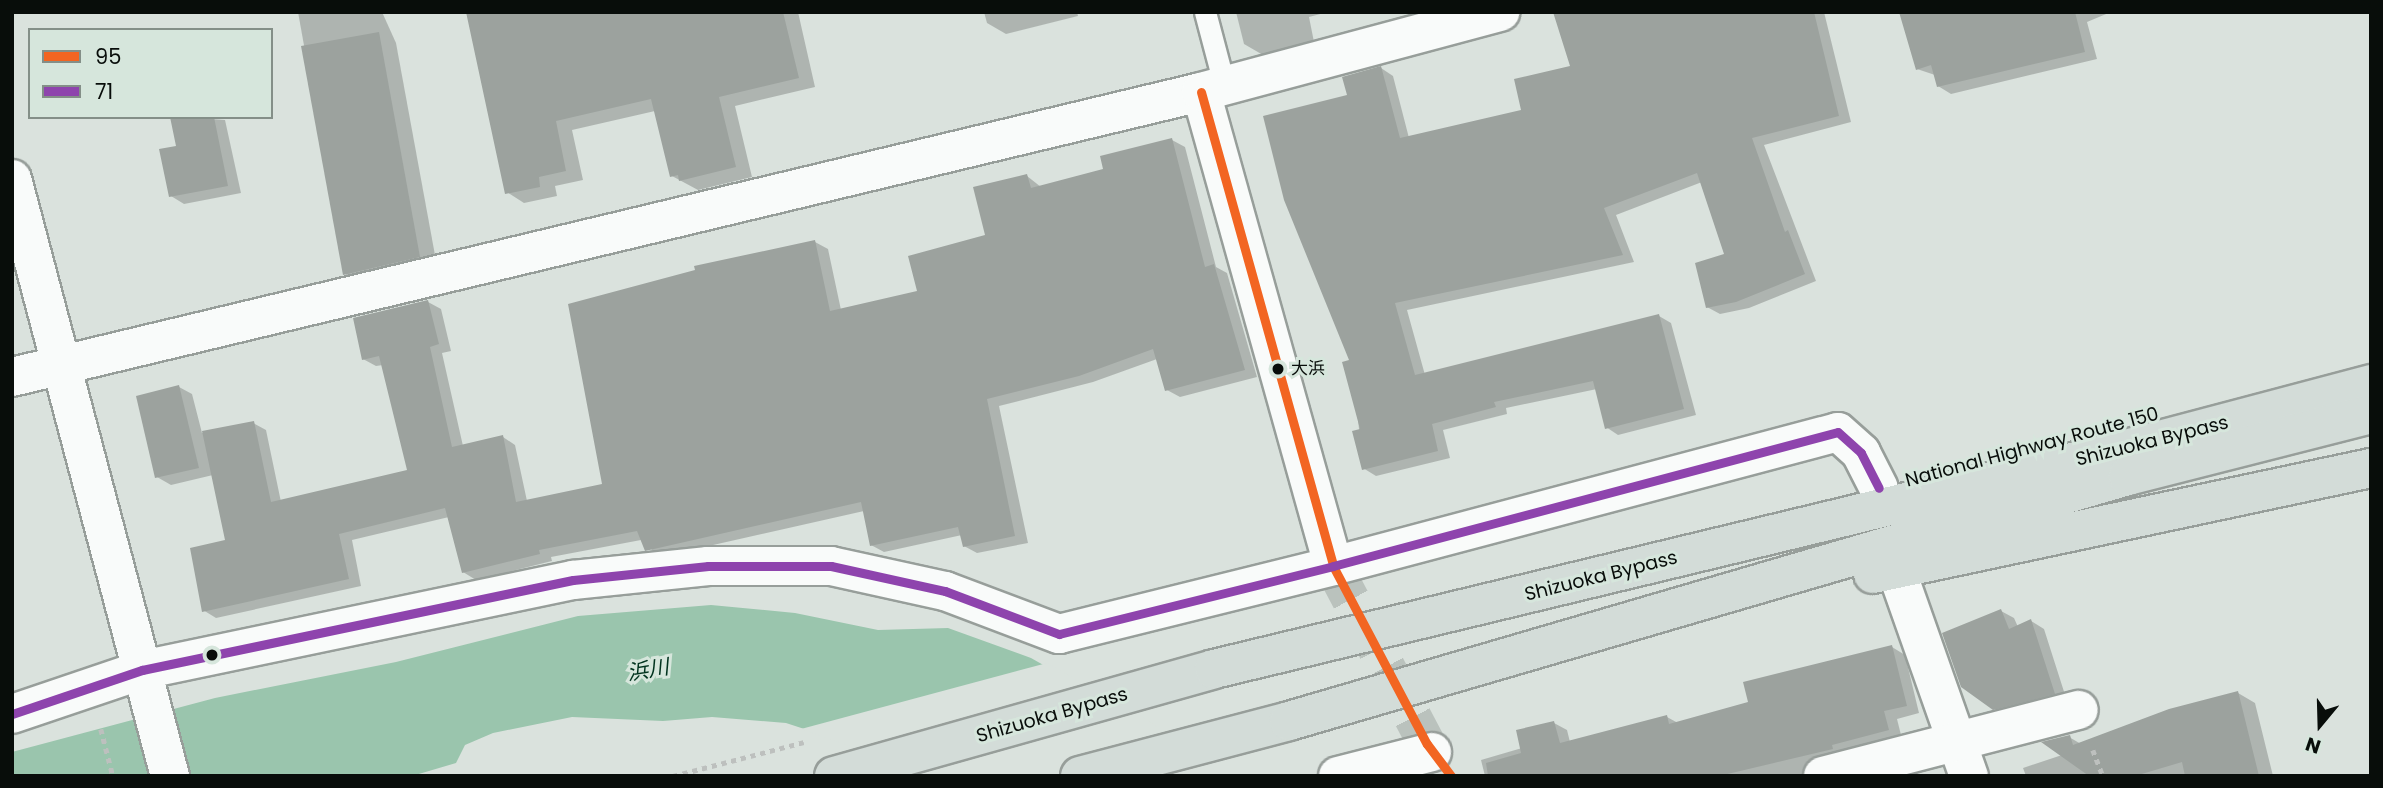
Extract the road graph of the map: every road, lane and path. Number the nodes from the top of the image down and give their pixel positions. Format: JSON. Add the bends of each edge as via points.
{"nodes":[{"id":1,"x":1205,"y":12,"type":"edge"},
{"id":2,"x":1500,"y":12,"type":"edge"},
{"id":3,"x":1212,"y":88,"type":"junction"},
{"id":4,"x":12,"y":179,"type":"edge"},
{"id":5,"x":2371,"y":358,"type":"edge"},
{"id":6,"x":60,"y":365,"type":"junction"},
{"id":7,"x":12,"y":377,"type":"edge"},
{"id":8,"x":2371,"y":384,"type":"edge"},
{"id":9,"x":2371,"y":414,"type":"edge"},
{"id":10,"x":2125,"y":463,"type":"junction"},
{"id":11,"x":2371,"y":468,"type":"edge"},
{"id":12,"x":1879,"y":488,"type":"junction"},
{"id":13,"x":1333,"y":566,"type":"junction"},
{"id":14,"x":1896,"y":569,"type":"junction"},
{"id":15,"x":1616,"y":573,"type":"junction"},
{"id":16,"x":1627,"y":623,"type":"junction"},
{"id":17,"x":144,"y":675,"type":"junction"},
{"id":18,"x":2079,"y":710,"type":"dead end"},
{"id":19,"x":12,"y":714,"type":"edge"},
{"id":20,"x":98,"y":717,"type":"dead end"},
{"id":21,"x":806,"y":741,"type":"dead end"},
{"id":22,"x":1437,"y":757,"type":"edge"},
{"id":23,"x":1962,"y":759,"type":"edge"},
{"id":24,"x":113,"y":776,"type":"edge"},
{"id":25,"x":170,"y":776,"type":"edge"},
{"id":26,"x":673,"y":776,"type":"edge"},
{"id":27,"x":834,"y":776,"type":"edge"},
{"id":28,"x":1080,"y":776,"type":"edge"},
{"id":29,"x":1338,"y":776,"type":"edge"},
{"id":30,"x":1823,"y":776,"type":"edge"}],
"edges":[{"from":1,"to":3,"type":"lane"},
{"from":2,"to":3,"type":"street"},
{"from":3,"to":6,"type":"street"},
{"from":3,"to":13,"type":"street"},
{"from":4,"to":6,"type":"street"},
{"from":5,"to":12,"type":"highway","name":"National Highway Route 150"},
{"from":6,"to":7,"type":"street"},
{"from":6,"to":17,"type":"street"},
{"from":8,"to":10,"type":"highway","name":"Shizuoka Bypass"},
{"from":9,"to":10,"type":"highway","name":"Shizuoka Bypass"},
{"from":10,"to":15,"type":"highway","name":"Shizuoka Bypass"},
{"from":10,"to":16,"type":"highway","name":"Shizuoka Bypass"},
{"from":11,"to":14,"type":"highway"},
{"from":12,"to":13,"type":"street","via":[[1861,453],[1838,432]]},
{"from":12,"to":15,"type":"highway","name":"National Highway Route 150"},
{"from":13,"to":17,"type":"street","via":[[1059,634],[945,591],[831,566],[708,566],[573,580]]},
{"from":14,"to":16,"type":"highway"},
{"from":14,"to":23,"type":"street"},
{"from":15,"to":27,"type":"highway","name":"Shizuoka Bypass","via":[[1158,685]]},
{"from":16,"to":28,"type":"highway","name":"Shizuoka Bypass"},
{"from":17,"to":19,"type":"street"},
{"from":17,"to":25,"type":"street"},
{"from":18,"to":23,"type":"street"},
{"from":20,"to":24,"type":"path"},
{"from":21,"to":26,"type":"path"},
{"from":22,"to":29,"type":"street"},
{"from":23,"to":30,"type":"street"}]}
